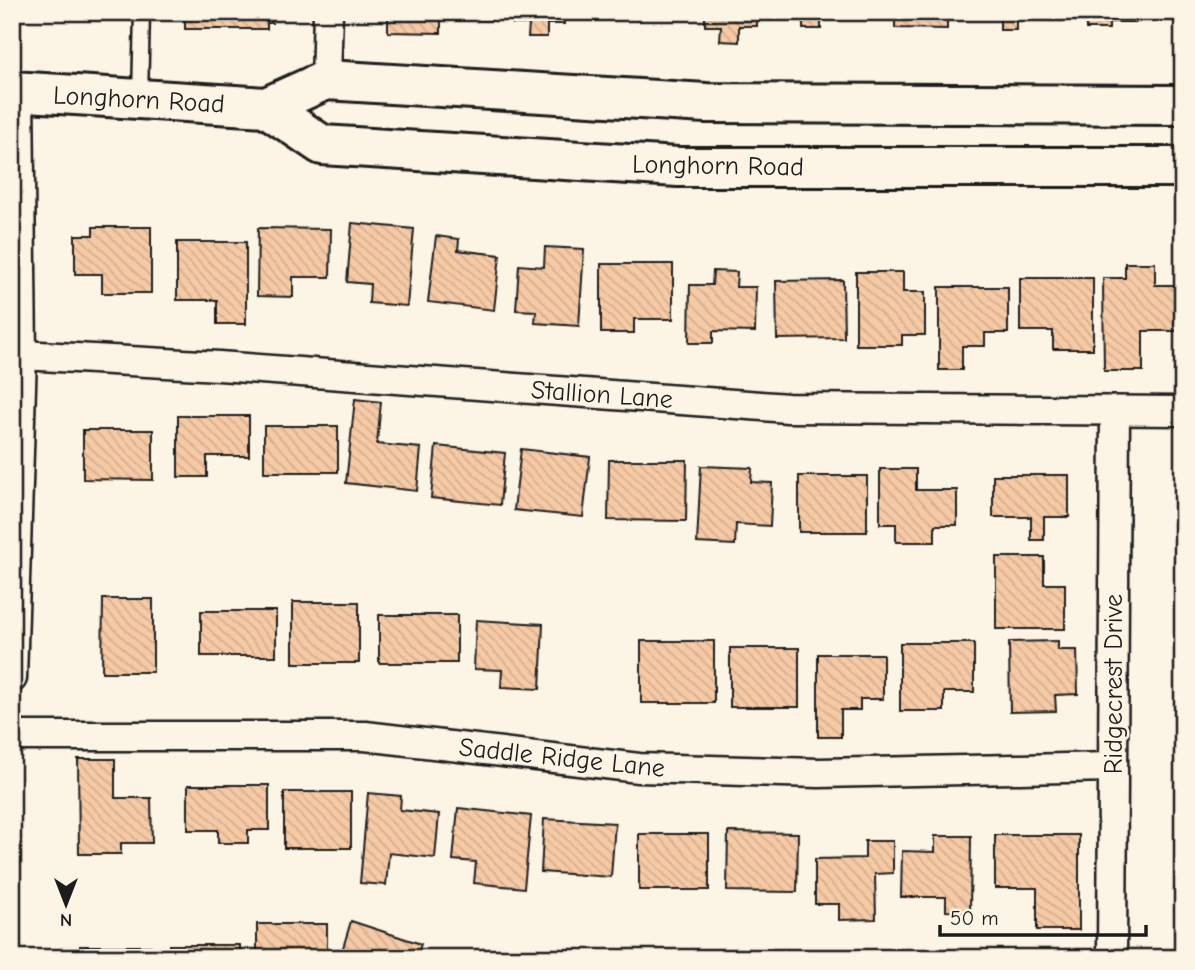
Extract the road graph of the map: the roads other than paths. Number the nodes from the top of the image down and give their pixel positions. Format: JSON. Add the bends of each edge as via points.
{"nodes":[{"id":1,"x":142,"y":12,"type":"edge"},
{"id":2,"x":328,"y":12,"type":"edge"},
{"id":3,"x":326,"y":80,"type":"junction"},
{"id":4,"x":15,"y":91,"type":"edge"},
{"id":5,"x":140,"y":99,"type":"junction"},
{"id":6,"x":1183,"y":105,"type":"edge"},
{"id":7,"x":266,"y":107,"type":"junction"},
{"id":8,"x":1183,"y":167,"type":"edge"},
{"id":9,"x":22,"y":355,"type":"junction"},
{"id":10,"x":1115,"y":411,"type":"junction"},
{"id":11,"x":1183,"y":411,"type":"edge"},
{"id":12,"x":12,"y":678,"type":"edge"},
{"id":13,"x":12,"y":736,"type":"edge"},
{"id":14,"x":1112,"y":767,"type":"junction"},
{"id":15,"x":1112,"y":958,"type":"edge"}],
"edges":[{"from":1,"to":5,"type":"lane"},
{"from":2,"to":3,"type":"street"},
{"from":3,"to":6,"type":"main road","name":"Longhorn Road","via":[[706,103]]},
{"from":3,"to":7,"type":"main road","name":"Longhorn Road"},
{"from":4,"to":5,"type":"main road","name":"Longhorn Road"},
{"from":4,"to":9,"type":"street"},
{"from":5,"to":7,"type":"main road","name":"Longhorn Road"},
{"from":7,"to":8,"type":"main road","name":"Longhorn Road","via":[[322,145],[678,167]]},
{"from":9,"to":10,"type":"street","name":"Stallion Lane","via":[[788,408]]},
{"from":9,"to":12,"type":"street"},
{"from":10,"to":11,"type":"street","name":"Stallion Lane"},
{"from":10,"to":14,"type":"street","name":"Ridgecrest Drive"},
{"from":13,"to":14,"type":"street","name":"Saddle Ridge Lane","via":[[365,736],[639,768],[819,773]]},
{"from":14,"to":15,"type":"street","name":"Ridgecrest Drive"}]}
